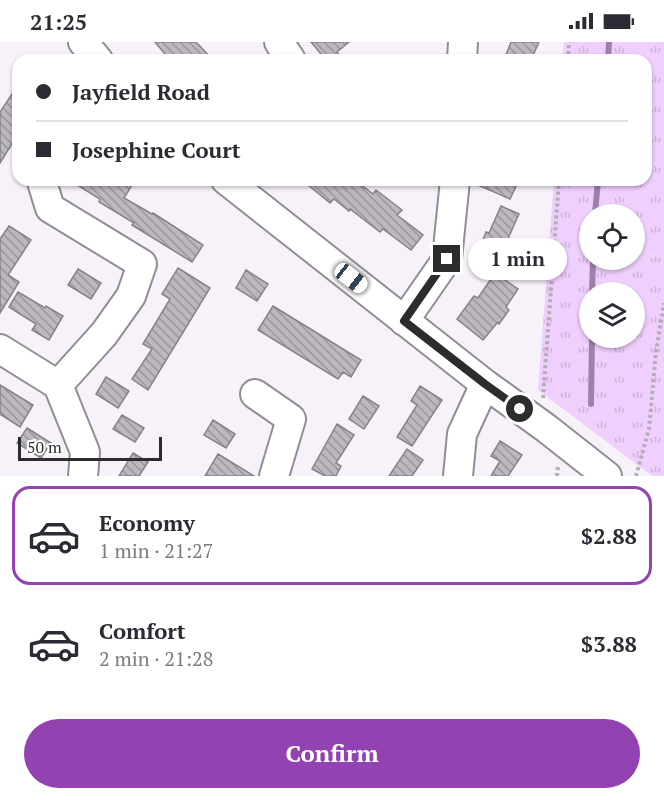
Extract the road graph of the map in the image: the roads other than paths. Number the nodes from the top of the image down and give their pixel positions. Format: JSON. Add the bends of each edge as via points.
{"nodes":[{"id":1,"x":82,"y":42,"type":"edge"},
{"id":2,"x":93,"y":54,"type":"edge"},
{"id":3,"x":43,"y":186,"type":"edge"},
{"id":4,"x":234,"y":186,"type":"edge"},
{"id":5,"x":454,"y":186,"type":"edge"},
{"id":6,"x":404,"y":321,"type":"junction"},
{"id":7,"x":0,"y":349,"type":"edge"},
{"id":8,"x":485,"y":384,"type":"junction"},
{"id":9,"x":58,"y":385,"type":"junction"},
{"id":10,"x":255,"y":394,"type":"dead end"},
{"id":11,"x":83,"y":476,"type":"edge"},
{"id":12,"x":274,"y":476,"type":"edge"},
{"id":13,"x":458,"y":476,"type":"edge"},
{"id":14,"x":607,"y":476,"type":"edge"}],
"edges":[{"from":1,"to":2,"type":"street"},
{"from":3,"to":9,"type":"street","via":[[50,208],[142,264],[131,296],[104,334]]},
{"from":4,"to":6,"type":"street"},
{"from":5,"to":6,"type":"street","via":[[447,259]]},
{"from":6,"to":8,"type":"street"},
{"from":7,"to":9,"type":"street"},
{"from":8,"to":13,"type":"street","via":[[462,434]]},
{"from":8,"to":14,"type":"street"},
{"from":9,"to":11,"type":"street","via":[[85,452]]},
{"from":10,"to":12,"type":"street","via":[[291,419]]}]}
